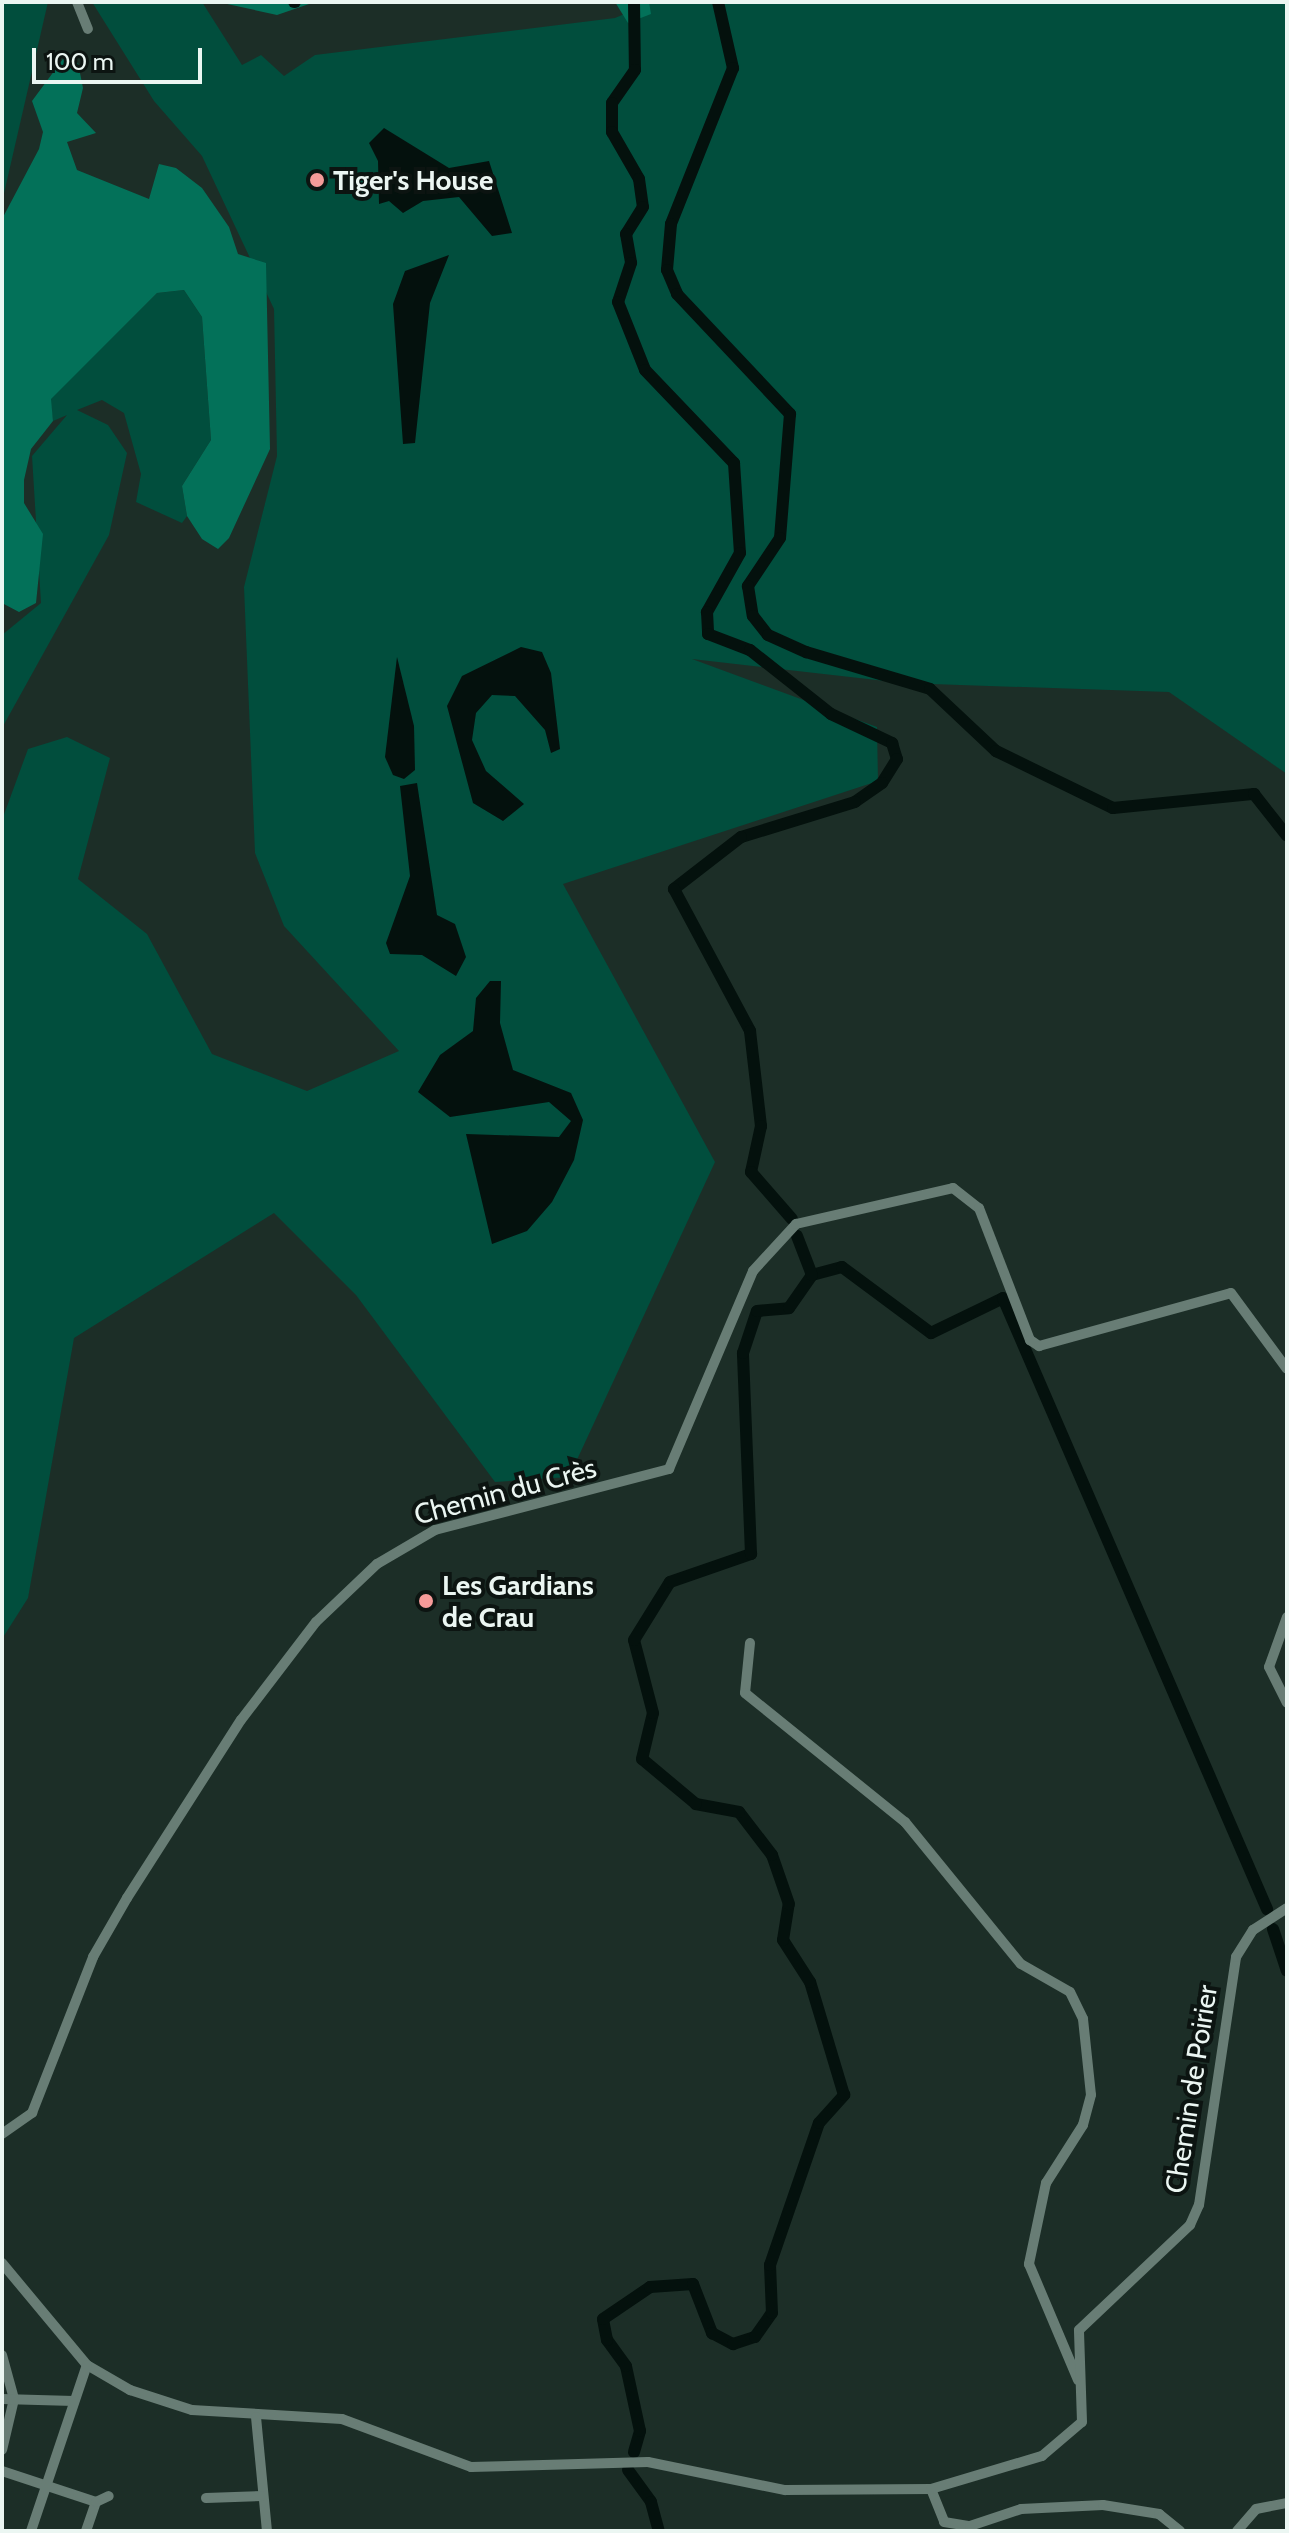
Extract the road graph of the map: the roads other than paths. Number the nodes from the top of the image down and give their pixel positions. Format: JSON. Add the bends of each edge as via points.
{"nodes":[{"id":1,"x":77,"y":2,"type":"edge"},
{"id":2,"x":88,"y":29,"type":"dead end"},
{"id":3,"x":1287,"y":1369,"type":"edge"},
{"id":4,"x":1287,"y":1617,"type":"edge"},
{"id":5,"x":750,"y":1643,"type":"dead end"},
{"id":6,"x":1287,"y":1703,"type":"edge"},
{"id":7,"x":1287,"y":1908,"type":"edge"},
{"id":8,"x":2,"y":2134,"type":"edge"},
{"id":9,"x":2,"y":2263,"type":"edge"},
{"id":10,"x":2,"y":2355,"type":"edge"},
{"id":11,"x":87,"y":2365,"type":"junction"},
{"id":12,"x":1078,"y":2380,"type":"junction"},
{"id":13,"x":8,"y":2399,"type":"edge"},
{"id":14,"x":74,"y":2401,"type":"junction"},
{"id":15,"x":256,"y":2417,"type":"junction"},
{"id":16,"x":2,"y":2450,"type":"edge"},
{"id":17,"x":2,"y":2471,"type":"edge"},
{"id":18,"x":45,"y":2485,"type":"junction"},
{"id":19,"x":931,"y":2489,"type":"junction"},
{"id":20,"x":109,"y":2496,"type":"dead end"},
{"id":21,"x":263,"y":2496,"type":"junction"},
{"id":22,"x":206,"y":2498,"type":"dead end"},
{"id":23,"x":96,"y":2502,"type":"junction"},
{"id":24,"x":1287,"y":2503,"type":"edge"},
{"id":25,"x":942,"y":2527,"type":"edge"},
{"id":26,"x":31,"y":2531,"type":"edge"},
{"id":27,"x":86,"y":2531,"type":"edge"},
{"id":28,"x":267,"y":2531,"type":"edge"},
{"id":29,"x":1180,"y":2531,"type":"edge"},
{"id":30,"x":1237,"y":2531,"type":"edge"}],
"edges":[{"from":1,"to":2,"type":"street"},
{"from":3,"to":8,"type":"street","name":"Chemin du Crès","via":[[1231,1293],[1039,1346],[1030,1340],[979,1208],[967,1193],[942,1188],[906,1203],[818,1216],[775,1241],[753,1271],[669,1469],[435,1530],[377,1564],[316,1622],[241,1720],[127,1898],[93,1957],[32,2113]]},
{"from":4,"to":6,"type":"street","via":[[1269,1667]]},
{"from":5,"to":12,"type":"street","via":[[745,1693],[905,1822],[1021,1964],[1070,1992],[1083,2019],[1091,2095],[1083,2125],[1046,2183],[1029,2264]]},
{"from":7,"to":12,"type":"street","name":"Chemin de Poirier","via":[[1253,1930],[1236,1957],[1221,2021],[1199,2205],[1190,2225],[1088,2314],[1076,2349]]},
{"from":9,"to":11,"type":"street"},
{"from":10,"to":13,"type":"street"},
{"from":11,"to":14,"type":"street"},
{"from":11,"to":15,"type":"street","name":"Chemin de Poirier","via":[[130,2390],[192,2410]]},
{"from":12,"to":19,"type":"street","name":"Chemin de Poirier","via":[[1082,2422],[1073,2437],[991,2477]]},
{"from":13,"to":14,"type":"street"},
{"from":13,"to":16,"type":"street"},
{"from":14,"to":18,"type":"street"},
{"from":15,"to":19,"type":"street","name":"Chemin de Poirier","via":[[342,2419],[471,2467],[648,2462],[785,2490]]},
{"from":15,"to":21,"type":"street"},
{"from":17,"to":18,"type":"street"},
{"from":18,"to":23,"type":"street"},
{"from":18,"to":26,"type":"street"},
{"from":19,"to":25,"type":"street"},
{"from":20,"to":23,"type":"street"},
{"from":21,"to":22,"type":"street"},
{"from":21,"to":28,"type":"street"},
{"from":23,"to":27,"type":"street"},
{"from":24,"to":30,"type":"street","via":[[1256,2509]]},
{"from":25,"to":29,"type":"street","via":[[970,2526],[1021,2509],[1103,2505],[1159,2514]]}]}
